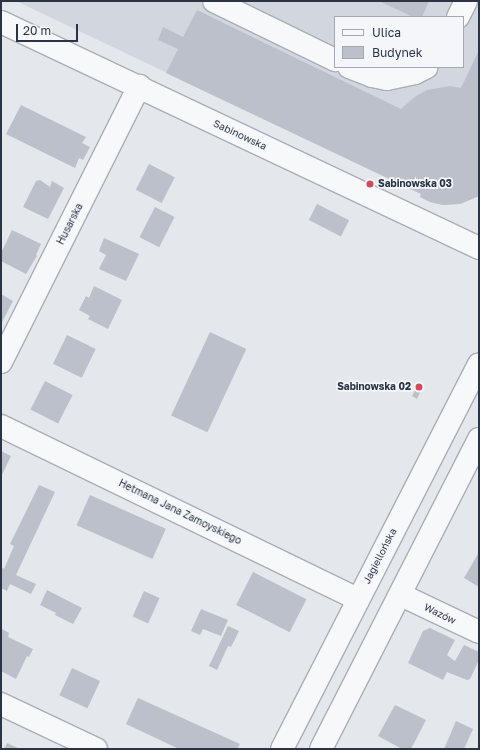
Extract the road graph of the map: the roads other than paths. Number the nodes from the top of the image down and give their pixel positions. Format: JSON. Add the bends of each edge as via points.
{"nodes":[{"id":1,"x":214,"y":1,"type":"edge"},
{"id":2,"x":466,"y":1,"type":"edge"},
{"id":3,"x":458,"y":16,"type":"edge"},
{"id":4,"x":1,"y":22,"type":"edge"},
{"id":5,"x":334,"y":60,"type":"edge"},
{"id":6,"x":352,"y":68,"type":"edge"},
{"id":7,"x":425,"y":68,"type":"edge"},
{"id":8,"x":139,"y":86,"type":"junction"},
{"id":9,"x":479,"y":248,"type":"edge"},
{"id":10,"x":1,"y":362,"type":"edge"},
{"id":11,"x":479,"y":364,"type":"edge"},
{"id":12,"x":1,"y":426,"type":"edge"},
{"id":13,"x":479,"y":439,"type":"edge"},
{"id":14,"x":401,"y":595,"type":"junction"},
{"id":15,"x":358,"y":599,"type":"junction"},
{"id":16,"x":479,"y":632,"type":"edge"},
{"id":17,"x":1,"y":704,"type":"edge"},
{"id":18,"x":96,"y":749,"type":"edge"},
{"id":19,"x":282,"y":749,"type":"edge"},
{"id":20,"x":321,"y":749,"type":"edge"}],
"edges":[{"from":1,"to":5,"type":"street"},
{"from":2,"to":3,"type":"street"},
{"from":4,"to":8,"type":"street","name":"Sabinowska"},
{"from":6,"to":7,"type":"street","via":[[372,76],[387,78],[415,73]]},
{"from":8,"to":9,"type":"street","name":"Sabinowska"},
{"from":8,"to":10,"type":"street","name":"Husarska"},
{"from":11,"to":15,"type":"street","name":"Jagiellońska"},
{"from":12,"to":15,"type":"street","name":"Hetmana Jana Zamoyskiego"},
{"from":13,"to":14,"type":"street"},
{"from":14,"to":16,"type":"street","name":"Wazów"},
{"from":14,"to":20,"type":"street"},
{"from":15,"to":19,"type":"street","name":"Jagiellońska"},
{"from":17,"to":18,"type":"street"}]}
